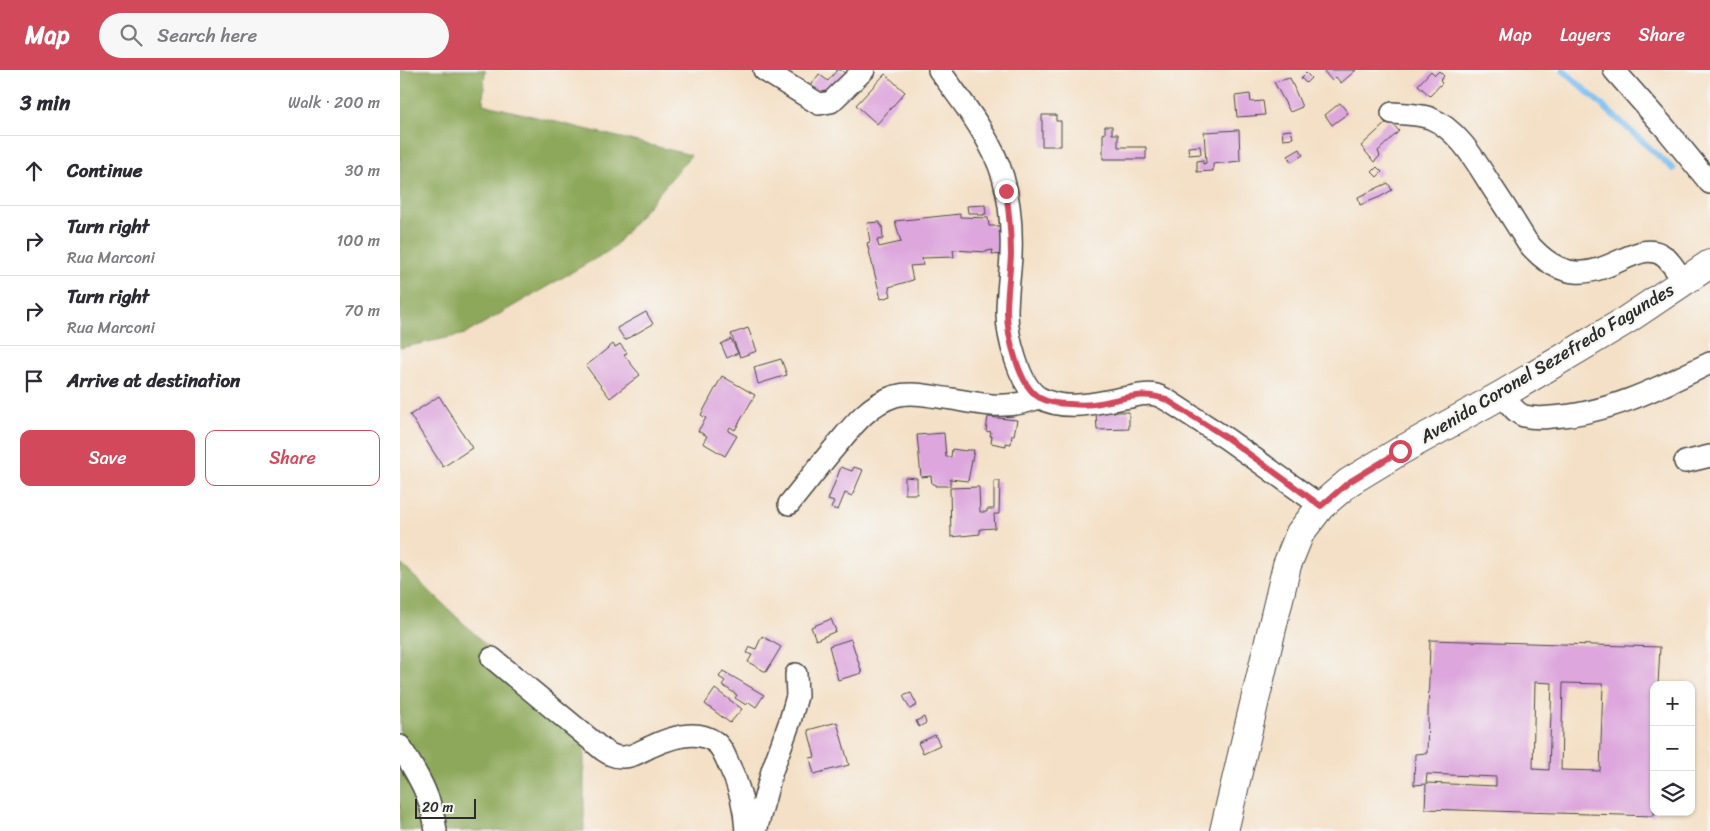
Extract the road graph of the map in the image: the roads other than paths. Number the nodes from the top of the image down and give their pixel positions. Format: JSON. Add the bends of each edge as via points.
{"nodes":[{"id":1,"x":764,"y":70,"type":"edge"},
{"id":2,"x":864,"y":70,"type":"edge"},
{"id":3,"x":939,"y":70,"type":"edge"},
{"id":4,"x":1614,"y":70,"type":"edge"},
{"id":5,"x":1392,"y":113,"type":"dead end"},
{"id":6,"x":1710,"y":183,"type":"edge"},
{"id":7,"x":1710,"y":264,"type":"edge"},
{"id":8,"x":1684,"y":282,"type":"junction"},
{"id":9,"x":1710,"y":363,"type":"edge"},
{"id":10,"x":1502,"y":394,"type":"junction"},
{"id":11,"x":1039,"y":398,"type":"junction"},
{"id":12,"x":1710,"y":456,"type":"edge"},
{"id":13,"x":1685,"y":462,"type":"dead end"},
{"id":14,"x":789,"y":504,"type":"dead end"},
{"id":15,"x":1321,"y":506,"type":"junction"},
{"id":16,"x":492,"y":658,"type":"dead end"},
{"id":17,"x":796,"y":674,"type":"dead end"},
{"id":18,"x":400,"y":746,"type":"edge"},
{"id":19,"x":436,"y":831,"type":"edge"},
{"id":20,"x":746,"y":831,"type":"edge"},
{"id":21,"x":756,"y":831,"type":"edge"},
{"id":22,"x":1224,"y":831,"type":"edge"}],
"edges":[{"from":1,"to":2,"type":"street","via":[[820,104],[831,102]]},
{"from":3,"to":11,"type":"street","via":[[996,156],[1003,178],[1011,239],[1008,328],[1023,378]]},
{"from":4,"to":6,"type":"street"},
{"from":5,"to":8,"type":"street","via":[[1431,119],[1460,140],[1536,253],[1558,268],[1589,273],[1643,252],[1654,252],[1665,256]]},
{"from":7,"to":8,"type":"main road","name":"Avenida Coronel Sezefredo Fagundes"},
{"from":8,"to":10,"type":"main road","name":"Avenida Coronel Sezefredo Fagundes","via":[[1625,322]]},
{"from":9,"to":10,"type":"street","via":[[1632,400],[1563,417],[1524,416]]},
{"from":10,"to":15,"type":"main road","name":"Avenida Coronel Sezefredo Fagundes","via":[[1349,482]]},
{"from":11,"to":14,"type":"street","via":[[1002,406],[918,394],[897,395],[880,402],[859,418]]},
{"from":11,"to":15,"type":"street","via":[[1081,405],[1156,395],[1227,438]]},
{"from":12,"to":13,"type":"street"},
{"from":15,"to":22,"type":"main road","name":"Avenida Coronel Sezefredo Fagundes","via":[[1300,533],[1287,565]]},
{"from":16,"to":20,"type":"street","via":[[612,755],[633,755],[678,736],[706,738],[716,743],[735,777]]},
{"from":17,"to":21,"type":"street","via":[[797,696]]},
{"from":18,"to":19,"type":"street","via":[[422,782]]}]}
